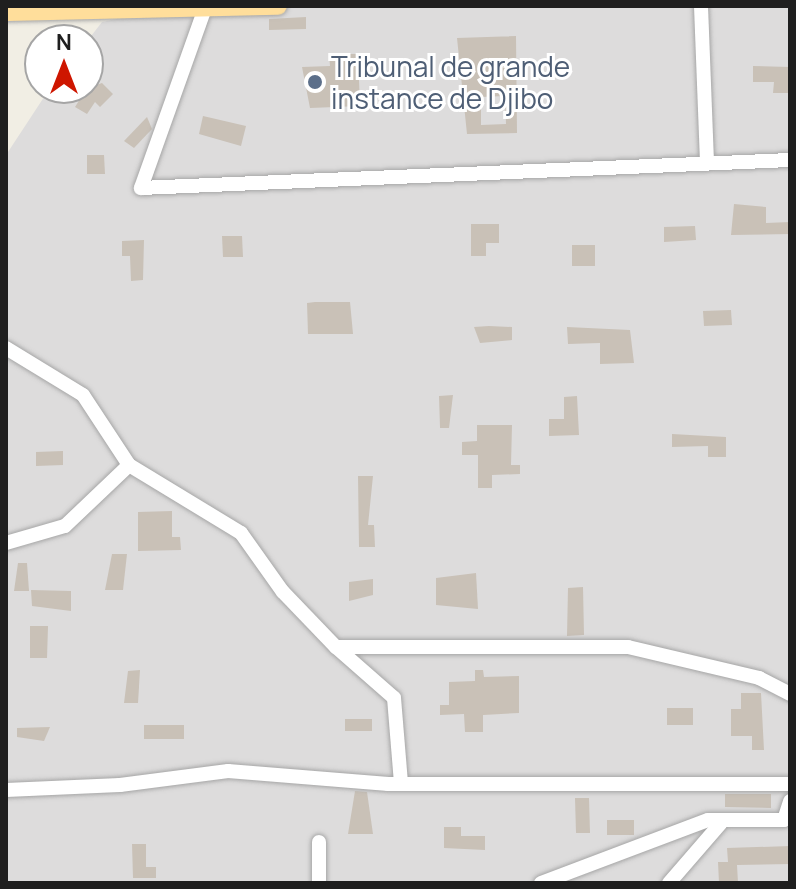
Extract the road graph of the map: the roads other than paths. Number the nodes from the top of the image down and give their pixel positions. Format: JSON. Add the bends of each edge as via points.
{"nodes":[{"id":1,"x":278,"y":6,"type":"edge"},
{"id":2,"x":701,"y":6,"type":"edge"},
{"id":3,"x":204,"y":11,"type":"junction"},
{"id":4,"x":6,"y":12,"type":"edge"},
{"id":5,"x":790,"y":160,"type":"edge"},
{"id":6,"x":707,"y":163,"type":"junction"},
{"id":7,"x":6,"y":348,"type":"edge"},
{"id":8,"x":129,"y":465,"type":"junction"},
{"id":9,"x":6,"y":543,"type":"edge"},
{"id":10,"x":336,"y":647,"type":"junction"},
{"id":11,"x":790,"y":694,"type":"edge"},
{"id":12,"x":401,"y":784,"type":"junction"},
{"id":13,"x":790,"y":784,"type":"edge"},
{"id":14,"x":6,"y":790,"type":"edge"},
{"id":15,"x":790,"y":801,"type":"edge"},
{"id":16,"x":721,"y":823,"type":"junction"},
{"id":17,"x":319,"y":842,"type":"dead end"},
{"id":18,"x":319,"y":883,"type":"edge"},
{"id":19,"x":541,"y":883,"type":"edge"},
{"id":20,"x":669,"y":883,"type":"edge"}],
"edges":[{"from":1,"to":3,"type":"main road"},
{"from":2,"to":6,"type":"street"},
{"from":3,"to":4,"type":"main road"},
{"from":3,"to":6,"type":"street","via":[[141,188]]},
{"from":5,"to":6,"type":"street"},
{"from":7,"to":8,"type":"street","via":[[83,395]]},
{"from":8,"to":9,"type":"street","via":[[65,526]]},
{"from":8,"to":10,"type":"street","via":[[241,533],[283,592]]},
{"from":10,"to":11,"type":"street","via":[[628,647],[759,678]]},
{"from":10,"to":12,"type":"street","via":[[394,698]]},
{"from":12,"to":13,"type":"street"},
{"from":12,"to":14,"type":"street","via":[[228,771],[120,785]]},
{"from":15,"to":16,"type":"street","via":[[784,820]]},
{"from":16,"to":19,"type":"street","via":[[708,820]]},
{"from":16,"to":20,"type":"street"},
{"from":17,"to":18,"type":"street"}]}
